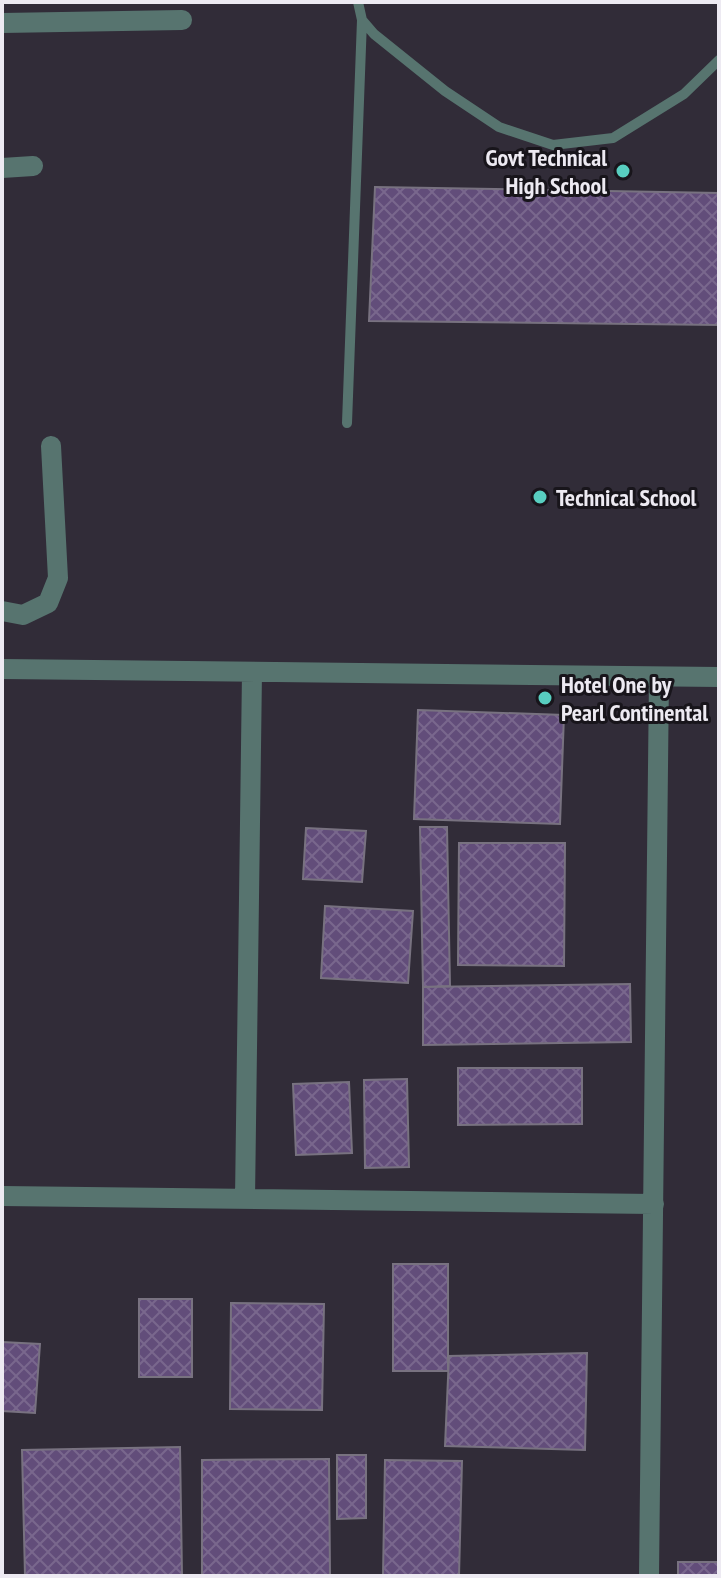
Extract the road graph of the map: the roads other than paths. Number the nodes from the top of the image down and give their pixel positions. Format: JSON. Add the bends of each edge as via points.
{"nodes":[{"id":1,"x":358,"y":2,"type":"edge"},
{"id":2,"x":182,"y":20,"type":"dead end"},
{"id":3,"x":362,"y":20,"type":"junction"},
{"id":4,"x":2,"y":23,"type":"edge"},
{"id":5,"x":719,"y":60,"type":"edge"},
{"id":6,"x":33,"y":166,"type":"dead end"},
{"id":7,"x":2,"y":168,"type":"edge"},
{"id":8,"x":347,"y":423,"type":"dead end"},
{"id":9,"x":51,"y":446,"type":"dead end"},
{"id":10,"x":2,"y":611,"type":"edge"},
{"id":11,"x":2,"y":669,"type":"edge"},
{"id":12,"x":252,"y":672,"type":"junction"},
{"id":13,"x":659,"y":677,"type":"junction"},
{"id":14,"x":719,"y":677,"type":"edge"},
{"id":15,"x":2,"y":1196,"type":"edge"},
{"id":16,"x":245,"y":1199,"type":"junction"},
{"id":17,"x":654,"y":1204,"type":"junction"},
{"id":18,"x":649,"y":1576,"type":"edge"}],
"edges":[{"from":1,"to":3,"type":"lane"},
{"from":2,"to":4,"type":"street"},
{"from":3,"to":5,"type":"lane","via":[[445,91],[499,127],[553,145],[613,138],[684,94]]},
{"from":3,"to":8,"type":"lane"},
{"from":6,"to":7,"type":"street"},
{"from":9,"to":10,"type":"street","via":[[58,578],[48,603],[23,615]]},
{"from":11,"to":12,"type":"street"},
{"from":12,"to":13,"type":"street"},
{"from":12,"to":16,"type":"street"},
{"from":13,"to":14,"type":"street"},
{"from":13,"to":17,"type":"street"},
{"from":15,"to":16,"type":"street"},
{"from":16,"to":17,"type":"street"},
{"from":17,"to":18,"type":"street"}]}
